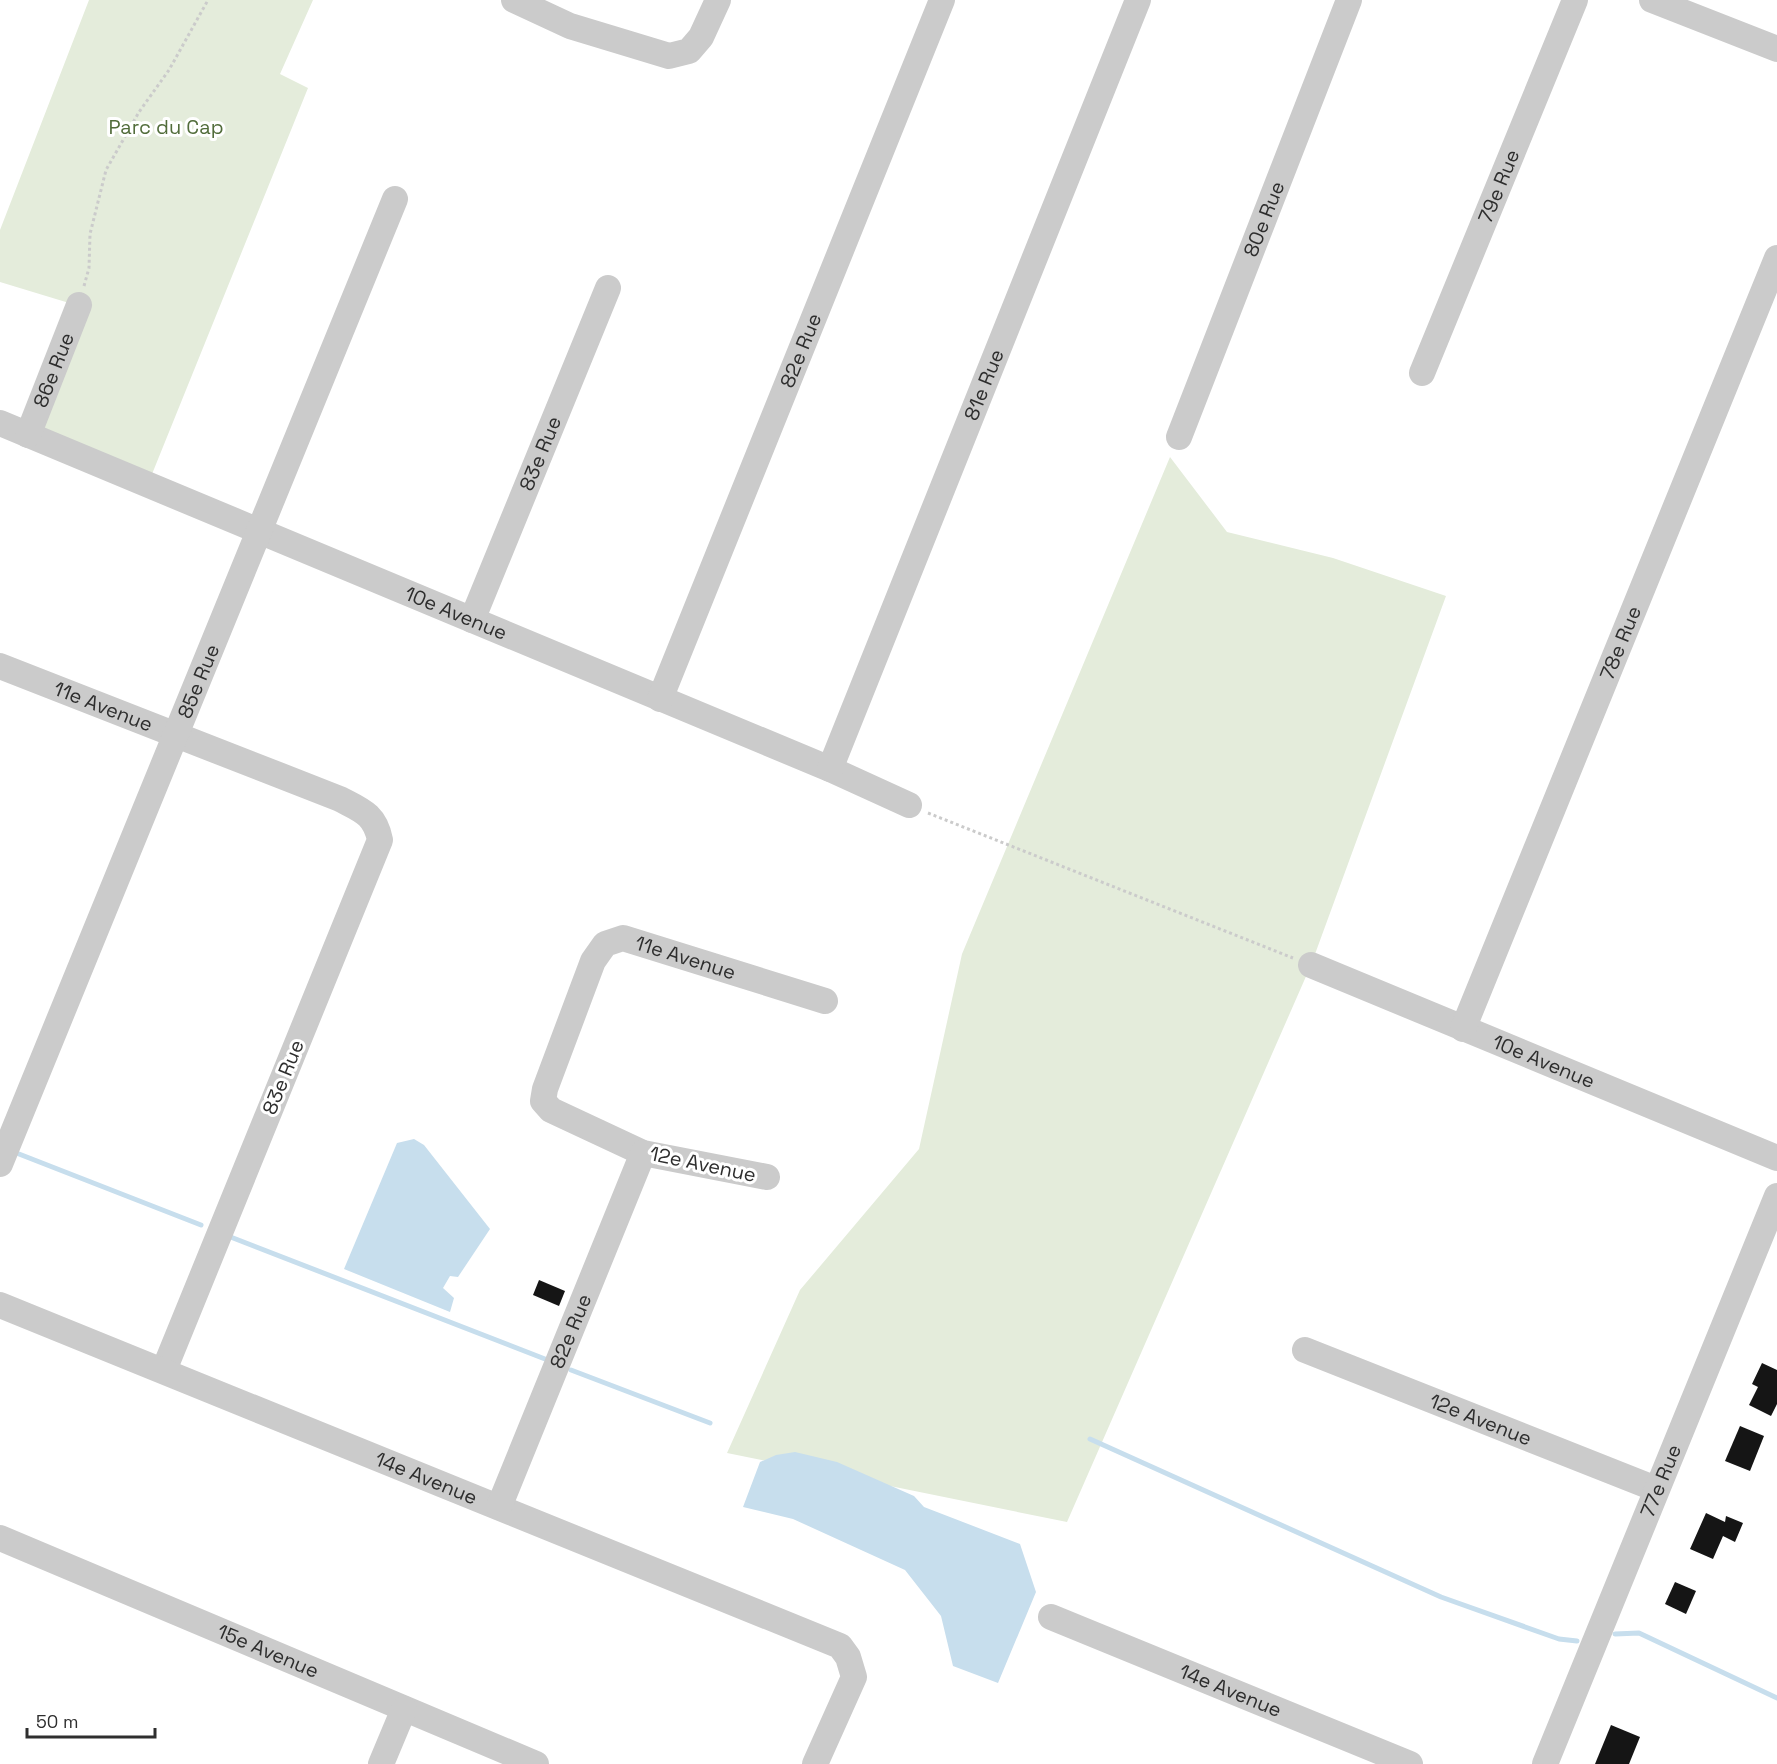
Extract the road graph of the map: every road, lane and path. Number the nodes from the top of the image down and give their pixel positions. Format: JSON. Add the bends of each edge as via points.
{"nodes":[{"id":1,"x":208,"y":0,"type":"edge"},
{"id":2,"x":514,"y":0,"type":"edge"},
{"id":3,"x":718,"y":0,"type":"edge"},
{"id":4,"x":942,"y":0,"type":"edge"},
{"id":5,"x":1138,"y":0,"type":"edge"},
{"id":6,"x":1349,"y":0,"type":"edge"},
{"id":7,"x":1575,"y":0,"type":"edge"},
{"id":8,"x":1652,"y":0,"type":"edge"},
{"id":9,"x":1777,"y":49,"type":"edge"},
{"id":10,"x":395,"y":199,"type":"dead end"},
{"id":11,"x":1777,"y":258,"type":"edge"},
{"id":12,"x":608,"y":288,"type":"dead end"},
{"id":13,"x":79,"y":305,"type":"joint"},
{"id":14,"x":1422,"y":373,"type":"dead end"},
{"id":15,"x":0,"y":423,"type":"edge"},
{"id":16,"x":28,"y":435,"type":"junction"},
{"id":17,"x":1179,"y":437,"type":"dead end"},
{"id":18,"x":261,"y":531,"type":"junction"},
{"id":19,"x":472,"y":620,"type":"junction"},
{"id":20,"x":0,"y":666,"type":"edge"},
{"id":21,"x":660,"y":699,"type":"junction"},
{"id":22,"x":175,"y":736,"type":"junction"},
{"id":23,"x":830,"y":770,"type":"junction"},
{"id":24,"x":340,"y":799,"type":"joint"},
{"id":25,"x":909,"y":805,"type":"joint"},
{"id":26,"x":1311,"y":965,"type":"joint"},
{"id":27,"x":825,"y":1001,"type":"dead end"},
{"id":28,"x":1462,"y":1029,"type":"junction"},
{"id":29,"x":543,"y":1101,"type":"joint"},
{"id":30,"x":644,"y":1153,"type":"junction"},
{"id":31,"x":1777,"y":1158,"type":"edge"},
{"id":32,"x":0,"y":1164,"type":"edge"},
{"id":33,"x":767,"y":1177,"type":"dead end"},
{"id":34,"x":1777,"y":1196,"type":"edge"},
{"id":35,"x":0,"y":1305,"type":"edge"},
{"id":36,"x":1305,"y":1350,"type":"dead end"},
{"id":37,"x":164,"y":1370,"type":"junction"},
{"id":38,"x":1656,"y":1489,"type":"junction"},
{"id":39,"x":499,"y":1507,"type":"junction"},
{"id":40,"x":0,"y":1538,"type":"edge"},
{"id":41,"x":1051,"y":1617,"type":"dead end"},
{"id":42,"x":404,"y":1709,"type":"junction"},
{"id":43,"x":381,"y":1764,"type":"edge"},
{"id":44,"x":536,"y":1764,"type":"edge"},
{"id":45,"x":815,"y":1764,"type":"edge"},
{"id":46,"x":1410,"y":1764,"type":"edge"},
{"id":47,"x":1545,"y":1764,"type":"edge"}],
"edges":[{"from":1,"to":13,"type":"path","via":[[106,170],[90,234],[89,268]]},
{"from":2,"to":3,"type":"street","via":[[570,26],[669,56],[689,51],[701,37]]},
{"from":4,"to":21,"type":"street","name":"82e Rue"},
{"from":5,"to":23,"type":"street","name":"81e Rue"},
{"from":6,"to":17,"type":"street","name":"80e Rue"},
{"from":7,"to":14,"type":"street","name":"79e Rue"},
{"from":8,"to":9,"type":"street"},
{"from":10,"to":18,"type":"street","name":"85e Rue"},
{"from":11,"to":28,"type":"street","name":"78e Rue"},
{"from":12,"to":19,"type":"street","name":"83e Rue"},
{"from":13,"to":16,"type":"street","name":"86e Rue"},
{"from":15,"to":16,"type":"street","name":"10e Avenue"},
{"from":16,"to":18,"type":"street","name":"10e Avenue"},
{"from":18,"to":19,"type":"street","name":"10e Avenue"},
{"from":18,"to":22,"type":"street","name":"85e Rue"},
{"from":19,"to":21,"type":"street","name":"10e Avenue"},
{"from":20,"to":22,"type":"street","name":"11e Avenue"},
{"from":21,"to":23,"type":"street","name":"10e Avenue"},
{"from":22,"to":24,"type":"street","name":"11e Avenue"},
{"from":22,"to":32,"type":"street","name":"85e Rue"},
{"from":23,"to":25,"type":"street","name":"10e Avenue"},
{"from":24,"to":37,"type":"street","name":"83e Rue","via":[[374,820],[380,840]]},
{"from":25,"to":26,"type":"path"},
{"from":26,"to":28,"type":"street","name":"10e Avenue"},
{"from":27,"to":29,"type":"street","name":"11e Avenue","via":[[623,938],[605,944],[593,961]]},
{"from":28,"to":31,"type":"street","name":"10e Avenue"},
{"from":29,"to":30,"type":"street","name":"12e Avenue","via":[[552,1110]]},
{"from":30,"to":33,"type":"street","name":"12e Avenue"},
{"from":30,"to":39,"type":"street","name":"82e Rue"},
{"from":34,"to":38,"type":"street","name":"77e Rue"},
{"from":35,"to":37,"type":"street","name":"14e Avenue"},
{"from":36,"to":38,"type":"street","name":"12e Avenue"},
{"from":37,"to":39,"type":"street","name":"14e Avenue"},
{"from":38,"to":47,"type":"street","name":"77e Rue"},
{"from":39,"to":45,"type":"street","name":"14e Avenue","via":[[840,1646],[854,1677]]},
{"from":40,"to":42,"type":"street","name":"15e Avenue"},
{"from":41,"to":46,"type":"street","name":"14e Avenue"},
{"from":42,"to":43,"type":"street"},
{"from":42,"to":44,"type":"street","name":"15e Avenue"}]}
